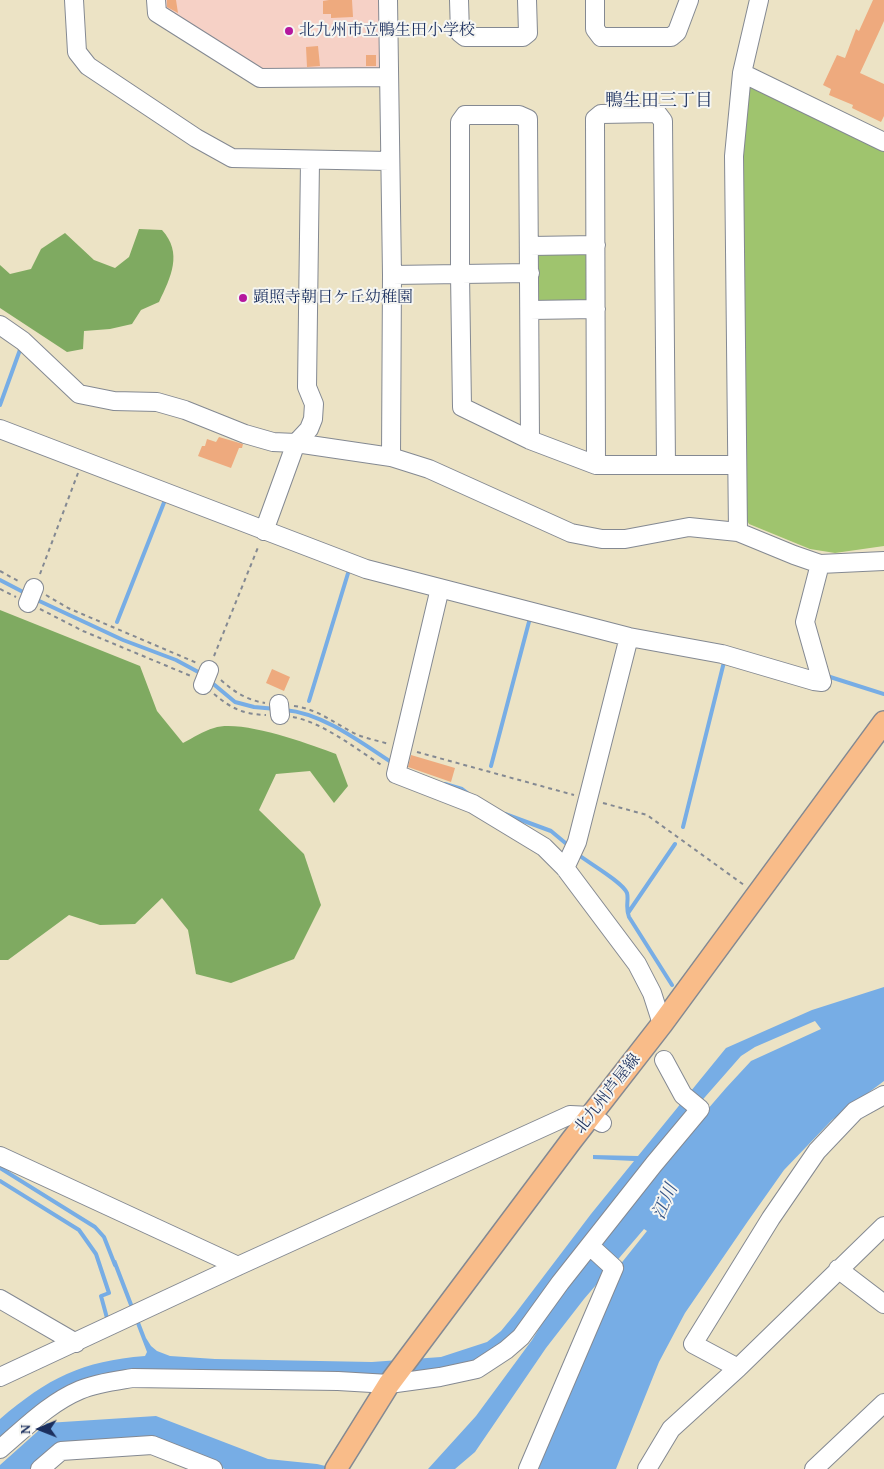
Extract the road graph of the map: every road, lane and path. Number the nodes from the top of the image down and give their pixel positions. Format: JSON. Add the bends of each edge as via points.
{"nodes":[{"id":1,"x":74,"y":0,"type":"edge"},
{"id":2,"x":156,"y":0,"type":"edge"},
{"id":3,"x":388,"y":0,"type":"edge"},
{"id":4,"x":459,"y":0,"type":"edge"},
{"id":5,"x":527,"y":0,"type":"edge"},
{"id":6,"x":595,"y":0,"type":"edge"},
{"id":7,"x":689,"y":0,"type":"edge"},
{"id":8,"x":759,"y":0,"type":"edge"},
{"id":9,"x":742,"y":73,"type":"junction"},
{"id":10,"x":389,"y":77,"type":"junction"},
{"id":11,"x":884,"y":142,"type":"edge"},
{"id":12,"x":310,"y":160,"type":"junction"},
{"id":13,"x":390,"y":161,"type":"junction"},
{"id":14,"x":596,"y":245,"type":"junction"},
{"id":15,"x":530,"y":246,"type":"junction"},
{"id":16,"x":530,"y":273,"type":"junction"},
{"id":17,"x":460,"y":274,"type":"junction"},
{"id":18,"x":392,"y":275,"type":"junction"},
{"id":19,"x":596,"y":309,"type":"junction"},
{"id":20,"x":530,"y":310,"type":"junction"},
{"id":21,"x":0,"y":326,"type":"edge"},
{"id":22,"x":0,"y":429,"type":"edge"},
{"id":23,"x":530,"y":440,"type":"junction"},
{"id":24,"x":296,"y":443,"type":"junction"},
{"id":25,"x":391,"y":457,"type":"junction"},
{"id":26,"x":82,"y":461,"type":"junction"},
{"id":27,"x":596,"y":465,"type":"junction"},
{"id":28,"x":666,"y":465,"type":"junction"},
{"id":29,"x":737,"y":465,"type":"junction"},
{"id":30,"x":264,"y":531,"type":"junction"},
{"id":31,"x":738,"y":532,"type":"junction"},
{"id":32,"x":884,"y":561,"type":"edge"},
{"id":33,"x":820,"y":564,"type":"junction"},
{"id":34,"x":0,"y":571,"type":"edge"},
{"id":35,"x":440,"y":588,"type":"junction"},
{"id":36,"x":0,"y":589,"type":"edge"},
{"id":37,"x":31,"y":596,"type":"junction"},
{"id":38,"x":629,"y":637,"type":"junction"},
{"id":39,"x":206,"y":677,"type":"junction"},
{"id":40,"x":279,"y":710,"type":"junction"},
{"id":41,"x":884,"y":722,"type":"edge"},
{"id":42,"x":884,"y":744,"type":"edge"},
{"id":43,"x":401,"y":747,"type":"junction"},
{"id":44,"x":396,"y":774,"type":"junction"},
{"id":45,"x":588,"y":798,"type":"junction"},
{"id":46,"x":564,"y":868,"type":"junction"},
{"id":47,"x":748,"y":888,"type":"dead end"},
{"id":48,"x":662,"y":1024,"type":"junction"},
{"id":49,"x":664,"y":1060,"type":"dead end"},
{"id":50,"x":884,"y":1095,"type":"edge"},
{"id":51,"x":597,"y":1120,"type":"junction"},
{"id":52,"x":0,"y":1156,"type":"edge"},
{"id":53,"x":884,"y":1226,"type":"edge"},
{"id":54,"x":590,"y":1246,"type":"junction"},
{"id":55,"x":238,"y":1266,"type":"junction"},
{"id":56,"x":838,"y":1269,"type":"junction"},
{"id":57,"x":0,"y":1299,"type":"edge"},
{"id":58,"x":884,"y":1304,"type":"edge"},
{"id":59,"x":76,"y":1343,"type":"junction"},
{"id":60,"x":738,"y":1368,"type":"junction"},
{"id":61,"x":0,"y":1377,"type":"edge"},
{"id":62,"x":399,"y":1382,"type":"junction"},
{"id":63,"x":884,"y":1404,"type":"edge"},
{"id":64,"x":0,"y":1449,"type":"edge"},
{"id":65,"x":341,"y":1468,"type":"edge"},
{"id":66,"x":40,"y":1469,"type":"edge"},
{"id":67,"x":213,"y":1469,"type":"edge"},
{"id":68,"x":528,"y":1469,"type":"edge"},
{"id":69,"x":647,"y":1469,"type":"edge"},
{"id":70,"x":814,"y":1469,"type":"edge"}],
"edges":[{"from":1,"to":12,"type":"street","via":[[77,52],[88,66],[196,138],[232,158]]},
{"from":2,"to":10,"type":"street","via":[[157,13],[260,78]]},
{"from":3,"to":10,"type":"street"},
{"from":4,"to":5,"type":"street","via":[[460,32],[465,37],[523,37],[528,33]]},
{"from":6,"to":7,"type":"street","via":[[595,29],[601,37],[671,37],[677,32]]},
{"from":8,"to":9,"type":"street"},
{"from":9,"to":11,"type":"street"},
{"from":9,"to":29,"type":"street","via":[[734,156]]},
{"from":10,"to":13,"type":"street"},
{"from":12,"to":13,"type":"street"},
{"from":12,"to":24,"type":"street","via":[[307,387],[314,404],[309,429]]},
{"from":13,"to":18,"type":"street"},
{"from":14,"to":15,"type":"street"},
{"from":14,"to":19,"type":"street"},
{"from":14,"to":28,"type":"street","via":[[596,119],[601,114],[657,113],[663,121]]},
{"from":15,"to":16,"type":"street"},
{"from":15,"to":17,"type":"street","via":[[528,119],[519,114],[465,115],[460,122]]},
{"from":16,"to":17,"type":"street"},
{"from":16,"to":20,"type":"street"},
{"from":17,"to":18,"type":"street"},
{"from":17,"to":23,"type":"street","via":[[462,406]]},
{"from":18,"to":25,"type":"street"},
{"from":19,"to":20,"type":"street"},
{"from":19,"to":27,"type":"street"},
{"from":20,"to":23,"type":"street"},
{"from":21,"to":24,"type":"street","via":[[23,341],[80,394],[114,401],[157,402],[245,434],[273,442]]},
{"from":22,"to":26,"type":"street"},
{"from":23,"to":27,"type":"street"},
{"from":24,"to":25,"type":"street"},
{"from":24,"to":30,"type":"street"},
{"from":25,"to":31,"type":"street","via":[[429,469],[571,533],[602,539],[689,527]]},
{"from":26,"to":30,"type":"street"},
{"from":26,"to":37,"type":"path"},
{"from":27,"to":28,"type":"street"},
{"from":28,"to":29,"type":"street"},
{"from":29,"to":31,"type":"street"},
{"from":30,"to":35,"type":"street","via":[[366,569]]},
{"from":30,"to":39,"type":"path"},
{"from":31,"to":33,"type":"street"},
{"from":32,"to":33,"type":"street"},
{"from":33,"to":38,"type":"street","via":[[805,622],[822,682],[722,654]]},
{"from":34,"to":37,"type":"path","via":[[27,586]]},
{"from":35,"to":38,"type":"street"},
{"from":35,"to":43,"type":"street"},
{"from":36,"to":37,"type":"path"},
{"from":37,"to":39,"type":"path","via":[[83,631],[188,673]]},
{"from":37,"to":39,"type":"path","via":[[178,653]]},
{"from":38,"to":45,"type":"street"},
{"from":39,"to":40,"type":"path"},
{"from":39,"to":40,"type":"path","via":[[229,707],[248,714]]},
{"from":40,"to":43,"type":"path","via":[[302,707],[359,735]]},
{"from":40,"to":44,"type":"path","via":[[322,728]]},
{"from":41,"to":48,"type":"main road","name":"北九州芦屋線"},
{"from":42,"to":51,"type":"main road","name":"北九州芦屋線"},
{"from":43,"to":44,"type":"street"},
{"from":43,"to":45,"type":"path"},
{"from":44,"to":46,"type":"street","via":[[473,804],[544,847]]},
{"from":45,"to":46,"type":"street","via":[[576,842]]},
{"from":45,"to":47,"type":"path","via":[[647,815]]},
{"from":46,"to":48,"type":"street","via":[[637,964],[652,993]]},
{"from":48,"to":51,"type":"main road","name":"北九州芦屋線"},
{"from":49,"to":54,"type":"street","via":[[683,1095],[700,1109]]},
{"from":50,"to":60,"type":"street","via":[[855,1111],[817,1151],[693,1344]]},
{"from":51,"to":55,"type":"street","via":[[570,1115]]},
{"from":51,"to":62,"type":"main road","name":"北九州芦屋線"},
{"from":52,"to":55,"type":"street"},
{"from":53,"to":56,"type":"street"},
{"from":54,"to":62,"type":"street","via":[[506,1350],[477,1368],[440,1378]]},
{"from":54,"to":68,"type":"street","via":[[614,1268]]},
{"from":55,"to":59,"type":"street"},
{"from":56,"to":58,"type":"street"},
{"from":56,"to":60,"type":"street"},
{"from":57,"to":59,"type":"street"},
{"from":59,"to":61,"type":"street"},
{"from":60,"to":69,"type":"street","via":[[670,1429]]},
{"from":62,"to":64,"type":"street","via":[[133,1378],[104,1382],[80,1390],[49,1408]]},
{"from":62,"to":65,"type":"main road","name":"北九州芦屋線"},
{"from":63,"to":70,"type":"street"},
{"from":66,"to":67,"type":"street","via":[[61,1451],[152,1445]]}]}
